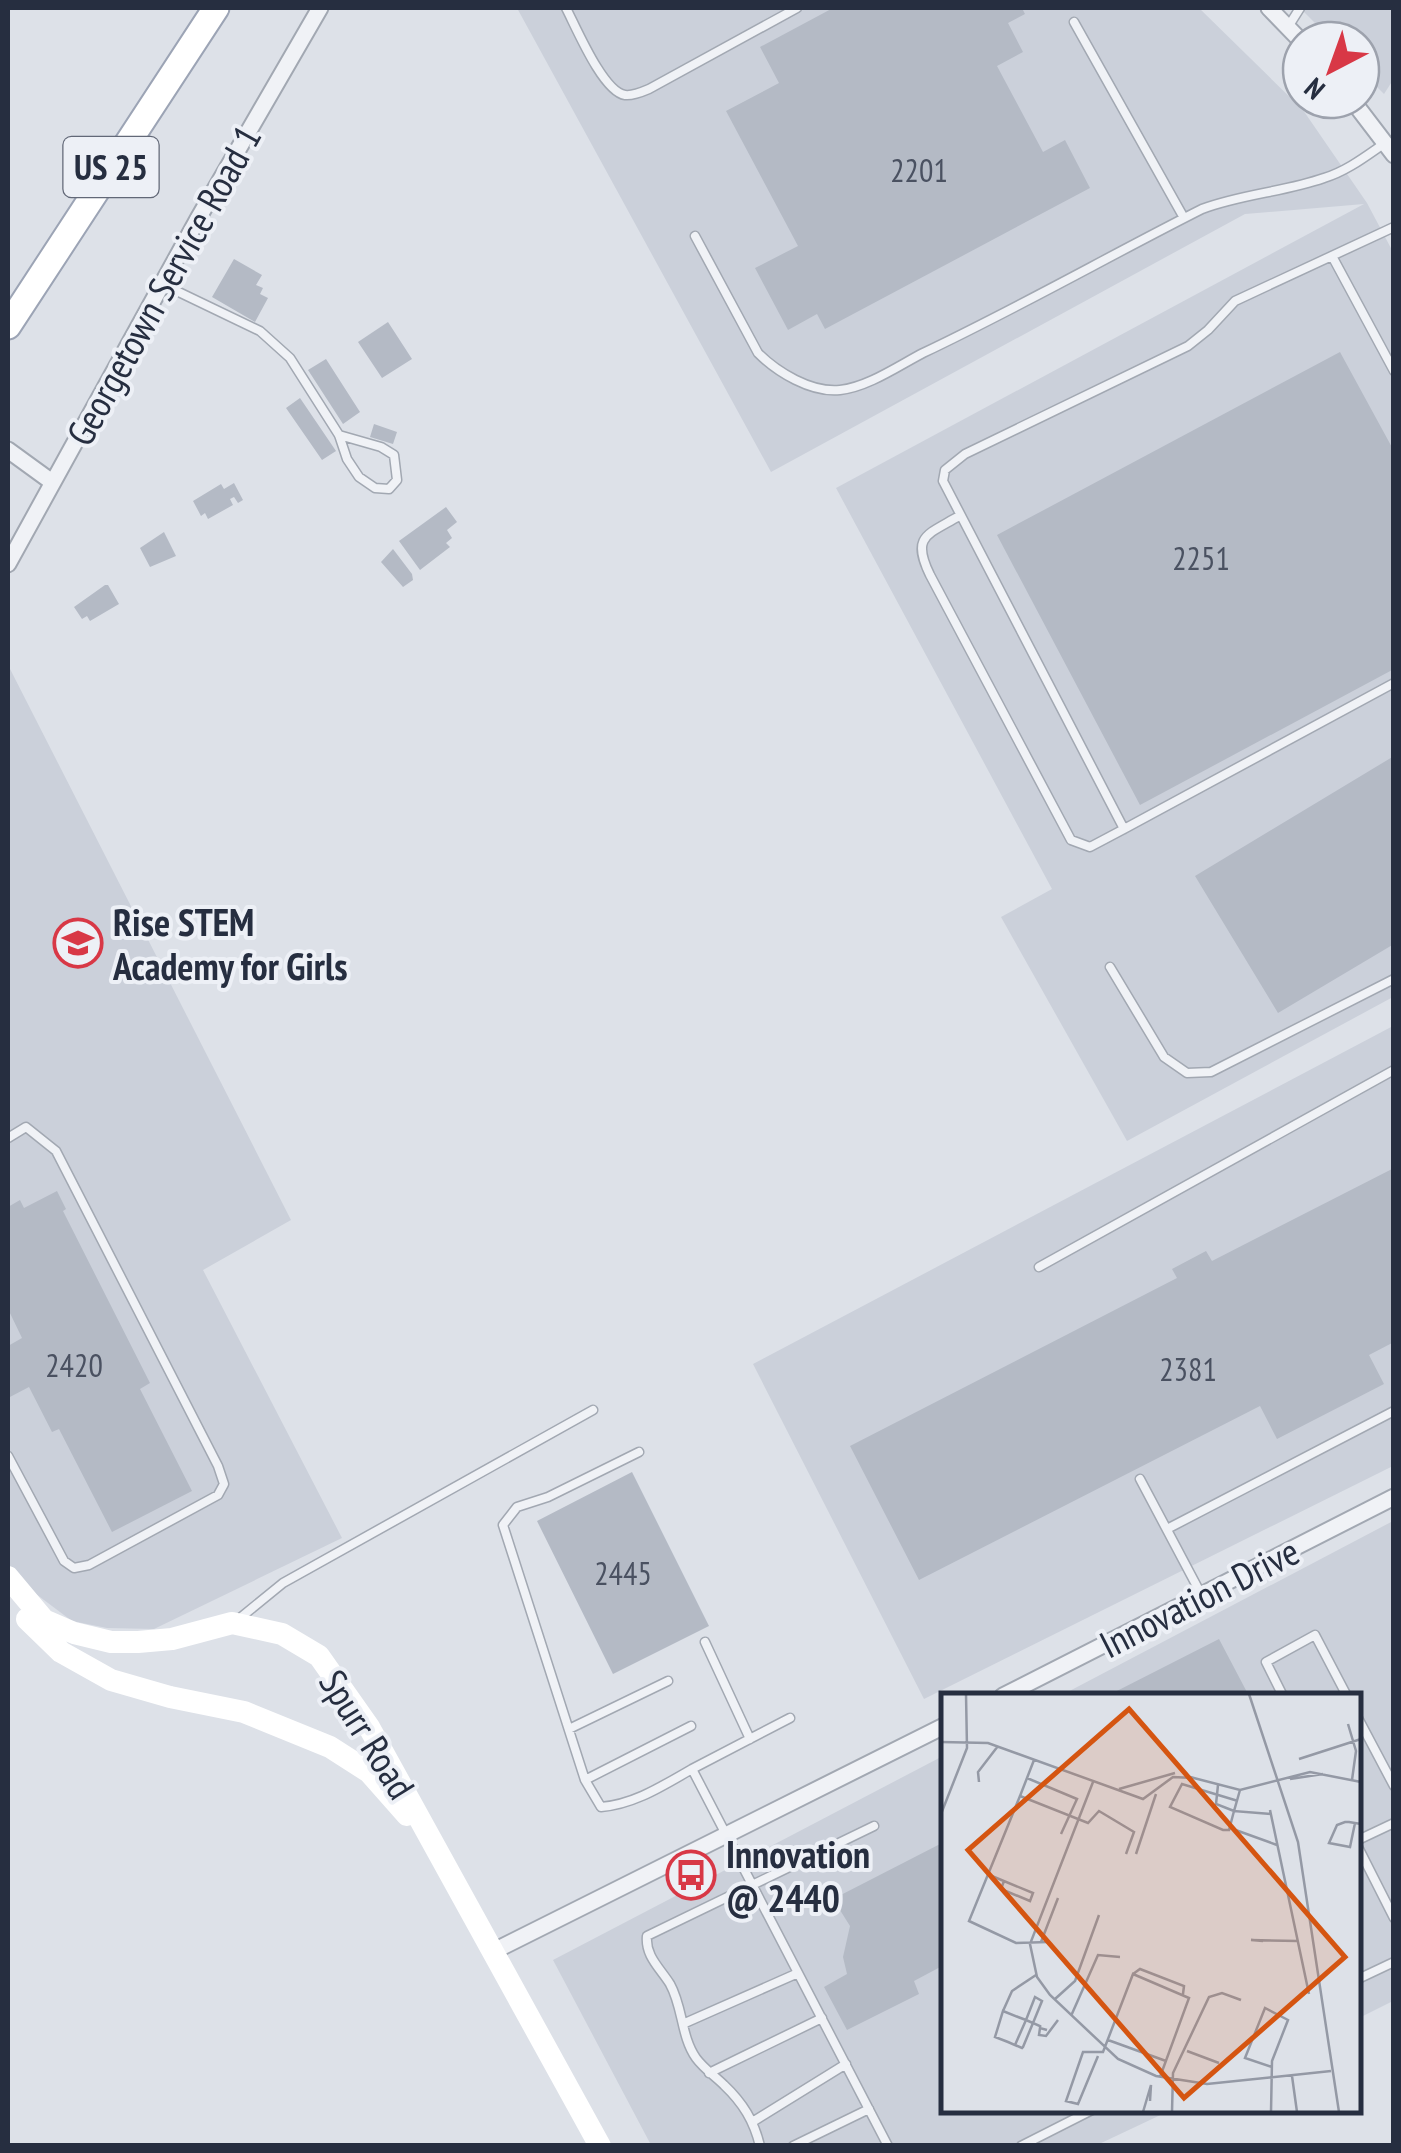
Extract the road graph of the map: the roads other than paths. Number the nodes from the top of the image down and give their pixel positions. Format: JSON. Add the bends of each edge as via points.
{"nodes":[{"id":1,"x":216,"y":8,"type":"edge"},
{"id":2,"x":320,"y":8,"type":"edge"},
{"id":3,"x":566,"y":8,"type":"edge"},
{"id":4,"x":797,"y":8,"type":"edge"},
{"id":5,"x":1074,"y":22,"type":"dead end"},
{"id":6,"x":1370,"y":120,"type":"edge"},
{"id":7,"x":1391,"y":144,"type":"edge"},
{"id":8,"x":1184,"y":218,"type":"junction"},
{"id":9,"x":1394,"y":227,"type":"edge"},
{"id":10,"x":695,"y":236,"type":"dead end"},
{"id":11,"x":1332,"y":256,"type":"junction"},
{"id":12,"x":162,"y":284,"type":"junction"},
{"id":13,"x":8,"y":326,"type":"edge"},
{"id":14,"x":1394,"y":370,"type":"edge"},
{"id":15,"x":339,"y":435,"type":"junction"},
{"id":16,"x":8,"y":450,"type":"edge"},
{"id":17,"x":52,"y":482,"type":"junction"},
{"id":18,"x":959,"y":516,"type":"junction"},
{"id":19,"x":8,"y":564,"type":"edge"},
{"id":20,"x":1394,"y":684,"type":"edge"},
{"id":21,"x":1124,"y":829,"type":"junction"},
{"id":22,"x":1110,"y":967,"type":"dead end"},
{"id":23,"x":1394,"y":978,"type":"edge"},
{"id":24,"x":1394,"y":1070,"type":"edge"},
{"id":25,"x":8,"y":1123,"type":"edge"},
{"id":26,"x":10,"y":1136,"type":"edge"},
{"id":27,"x":1039,"y":1267,"type":"dead end"},
{"id":28,"x":592,"y":1410,"type":"dead end"},
{"id":29,"x":1394,"y":1411,"type":"edge"},
{"id":30,"x":638,"y":1452,"type":"dead end"},
{"id":31,"x":8,"y":1456,"type":"edge"},
{"id":32,"x":1140,"y":1479,"type":"dead end"},
{"id":33,"x":1394,"y":1497,"type":"edge"},
{"id":34,"x":1167,"y":1528,"type":"junction"},
{"id":35,"x":8,"y":1577,"type":"edge"},
{"id":36,"x":8,"y":1593,"type":"edge"},
{"id":37,"x":1202,"y":1596,"type":"junction"},
{"id":38,"x":232,"y":1624,"type":"junction"},
{"id":39,"x":705,"y":1642,"type":"dead end"},
{"id":40,"x":668,"y":1681,"type":"dead end"},
{"id":41,"x":1009,"y":1693,"type":"edge"},
{"id":42,"x":1282,"y":1693,"type":"edge"},
{"id":43,"x":1345,"y":1693,"type":"edge"},
{"id":44,"x":790,"y":1718,"type":"dead end"},
{"id":45,"x":1361,"y":1724,"type":"edge"},
{"id":46,"x":690,"y":1726,"type":"dead end"},
{"id":47,"x":941,"y":1728,"type":"edge"},
{"id":48,"x":570,"y":1730,"type":"junction"},
{"id":49,"x":750,"y":1739,"type":"junction"},
{"id":50,"x":692,"y":1769,"type":"junction"},
{"id":51,"x":586,"y":1780,"type":"junction"},
{"id":52,"x":1394,"y":1786,"type":"edge"},
{"id":53,"x":1394,"y":1823,"type":"edge"},
{"id":54,"x":874,"y":1826,"type":"dead end"},
{"id":55,"x":726,"y":1835,"type":"junction"},
{"id":56,"x":1361,"y":1842,"type":"edge"},
{"id":57,"x":1361,"y":1850,"type":"edge"},
{"id":58,"x":439,"y":1852,"type":"junction"},
{"id":59,"x":753,"y":1887,"type":"junction"},
{"id":60,"x":1394,"y":1918,"type":"edge"},
{"id":61,"x":494,"y":1951,"type":"junction"},
{"id":62,"x":1394,"y":1962,"type":"edge"},
{"id":63,"x":798,"y":1973,"type":"junction"},
{"id":64,"x":1361,"y":1978,"type":"edge"},
{"id":65,"x":822,"y":2018,"type":"junction"},
{"id":66,"x":685,"y":2024,"type":"junction"},
{"id":67,"x":846,"y":2064,"type":"junction"},
{"id":68,"x":709,"y":2073,"type":"junction"},
{"id":69,"x":869,"y":2109,"type":"junction"},
{"id":70,"x":1086,"y":2113,"type":"edge"},
{"id":71,"x":754,"y":2121,"type":"junction"},
{"id":72,"x":600,"y":2146,"type":"edge"},
{"id":73,"x":760,"y":2146,"type":"edge"},
{"id":74,"x":793,"y":2146,"type":"edge"},
{"id":75,"x":888,"y":2146,"type":"edge"},
{"id":76,"x":1022,"y":2146,"type":"edge"}],
"edges":[{"from":1,"to":13,"type":"main road","number":"US 25"},
{"from":2,"to":12,"type":"street","name":"Georgetown Service Road 1"},
{"from":3,"to":4,"type":"lane","via":[[604,79],[628,96]]},
{"from":5,"to":8,"type":"lane"},
{"from":6,"to":7,"type":"street"},
{"from":7,"to":8,"type":"lane","via":[[1326,178],[1232,198]]},
{"from":8,"to":10,"type":"lane","via":[[950,341],[834,391],[791,377],[758,353]]},
{"from":9,"to":11,"type":"lane"},
{"from":11,"to":14,"type":"lane"},
{"from":11,"to":18,"type":"lane","via":[[1236,301],[1188,346],[952,463],[942,481]]},
{"from":12,"to":15,"type":"lane","via":[[260,331],[290,358]]},
{"from":12,"to":17,"type":"street","name":"Georgetown Service Road 1"},
{"from":15,"to":15,"type":"lane","via":[[359,477],[390,489],[398,480],[394,456]]},
{"from":16,"to":17,"type":"street"},
{"from":17,"to":19,"type":"street","name":"Georgetown Service Road 1"},
{"from":18,"to":21,"type":"lane"},
{"from":18,"to":21,"type":"lane","via":[[926,535],[920,554],[966,642],[1072,840],[1090,846]]},
{"from":20,"to":21,"type":"lane"},
{"from":22,"to":23,"type":"lane","via":[[1164,1057],[1188,1073],[1211,1072]]},
{"from":24,"to":27,"type":"lane"},
{"from":25,"to":26,"type":"lane"},
{"from":26,"to":31,"type":"lane","via":[[26,1127],[68,1170],[224,1484],[218,1495],[74,1568],[64,1561]]},
{"from":28,"to":38,"type":"lane","via":[[284,1583]]},
{"from":29,"to":34,"type":"lane"},
{"from":30,"to":48,"type":"lane","via":[[517,1507],[503,1526]]},
{"from":32,"to":34,"type":"lane"},
{"from":33,"to":37,"type":"street","name":"Innovation Drive"},
{"from":34,"to":37,"type":"lane"},
{"from":35,"to":38,"type":"street","name":"Spurr Road","via":[[44,1620],[111,1642],[172,1638]]},
{"from":36,"to":58,"type":"street","name":"Spurr Road","via":[[61,1652],[112,1680],[244,1712],[330,1748],[369,1772]]},
{"from":37,"to":41,"type":"street","name":"Innovation Drive"},
{"from":38,"to":58,"type":"street","name":"Spurr Road","via":[[282,1634],[319,1656],[369,1728]]},
{"from":39,"to":49,"type":"lane"},
{"from":40,"to":48,"type":"lane"},
{"from":42,"to":43,"type":"lane","via":[[1266,1662],[1315,1635]]},
{"from":44,"to":49,"type":"lane"},
{"from":45,"to":52,"type":"lane"},
{"from":46,"to":51,"type":"lane"},
{"from":47,"to":55,"type":"street"},
{"from":48,"to":51,"type":"lane"},
{"from":49,"to":50,"type":"lane"},
{"from":50,"to":51,"type":"lane","via":[[618,1806],[601,1807]]},
{"from":50,"to":55,"type":"lane"},
{"from":53,"to":56,"type":"lane"},
{"from":54,"to":59,"type":"lane"},
{"from":55,"to":59,"type":"lane"},
{"from":55,"to":61,"type":"street"},
{"from":57,"to":60,"type":"lane"},
{"from":58,"to":61,"type":"street","name":"Spurr Road"},
{"from":59,"to":63,"type":"lane"},
{"from":59,"to":66,"type":"lane","via":[[647,1936],[646,1948]]},
{"from":61,"to":72,"type":"street","name":"Spurr Road"},
{"from":62,"to":64,"type":"lane"},
{"from":63,"to":65,"type":"lane"},
{"from":63,"to":66,"type":"lane"},
{"from":65,"to":67,"type":"lane"},
{"from":65,"to":68,"type":"lane"},
{"from":66,"to":68,"type":"lane","via":[[688,2046]]},
{"from":67,"to":69,"type":"lane"},
{"from":67,"to":71,"type":"lane"},
{"from":68,"to":71,"type":"lane"},
{"from":69,"to":74,"type":"lane"},
{"from":69,"to":75,"type":"lane"},
{"from":70,"to":76,"type":"lane"},
{"from":71,"to":73,"type":"lane"}]}
